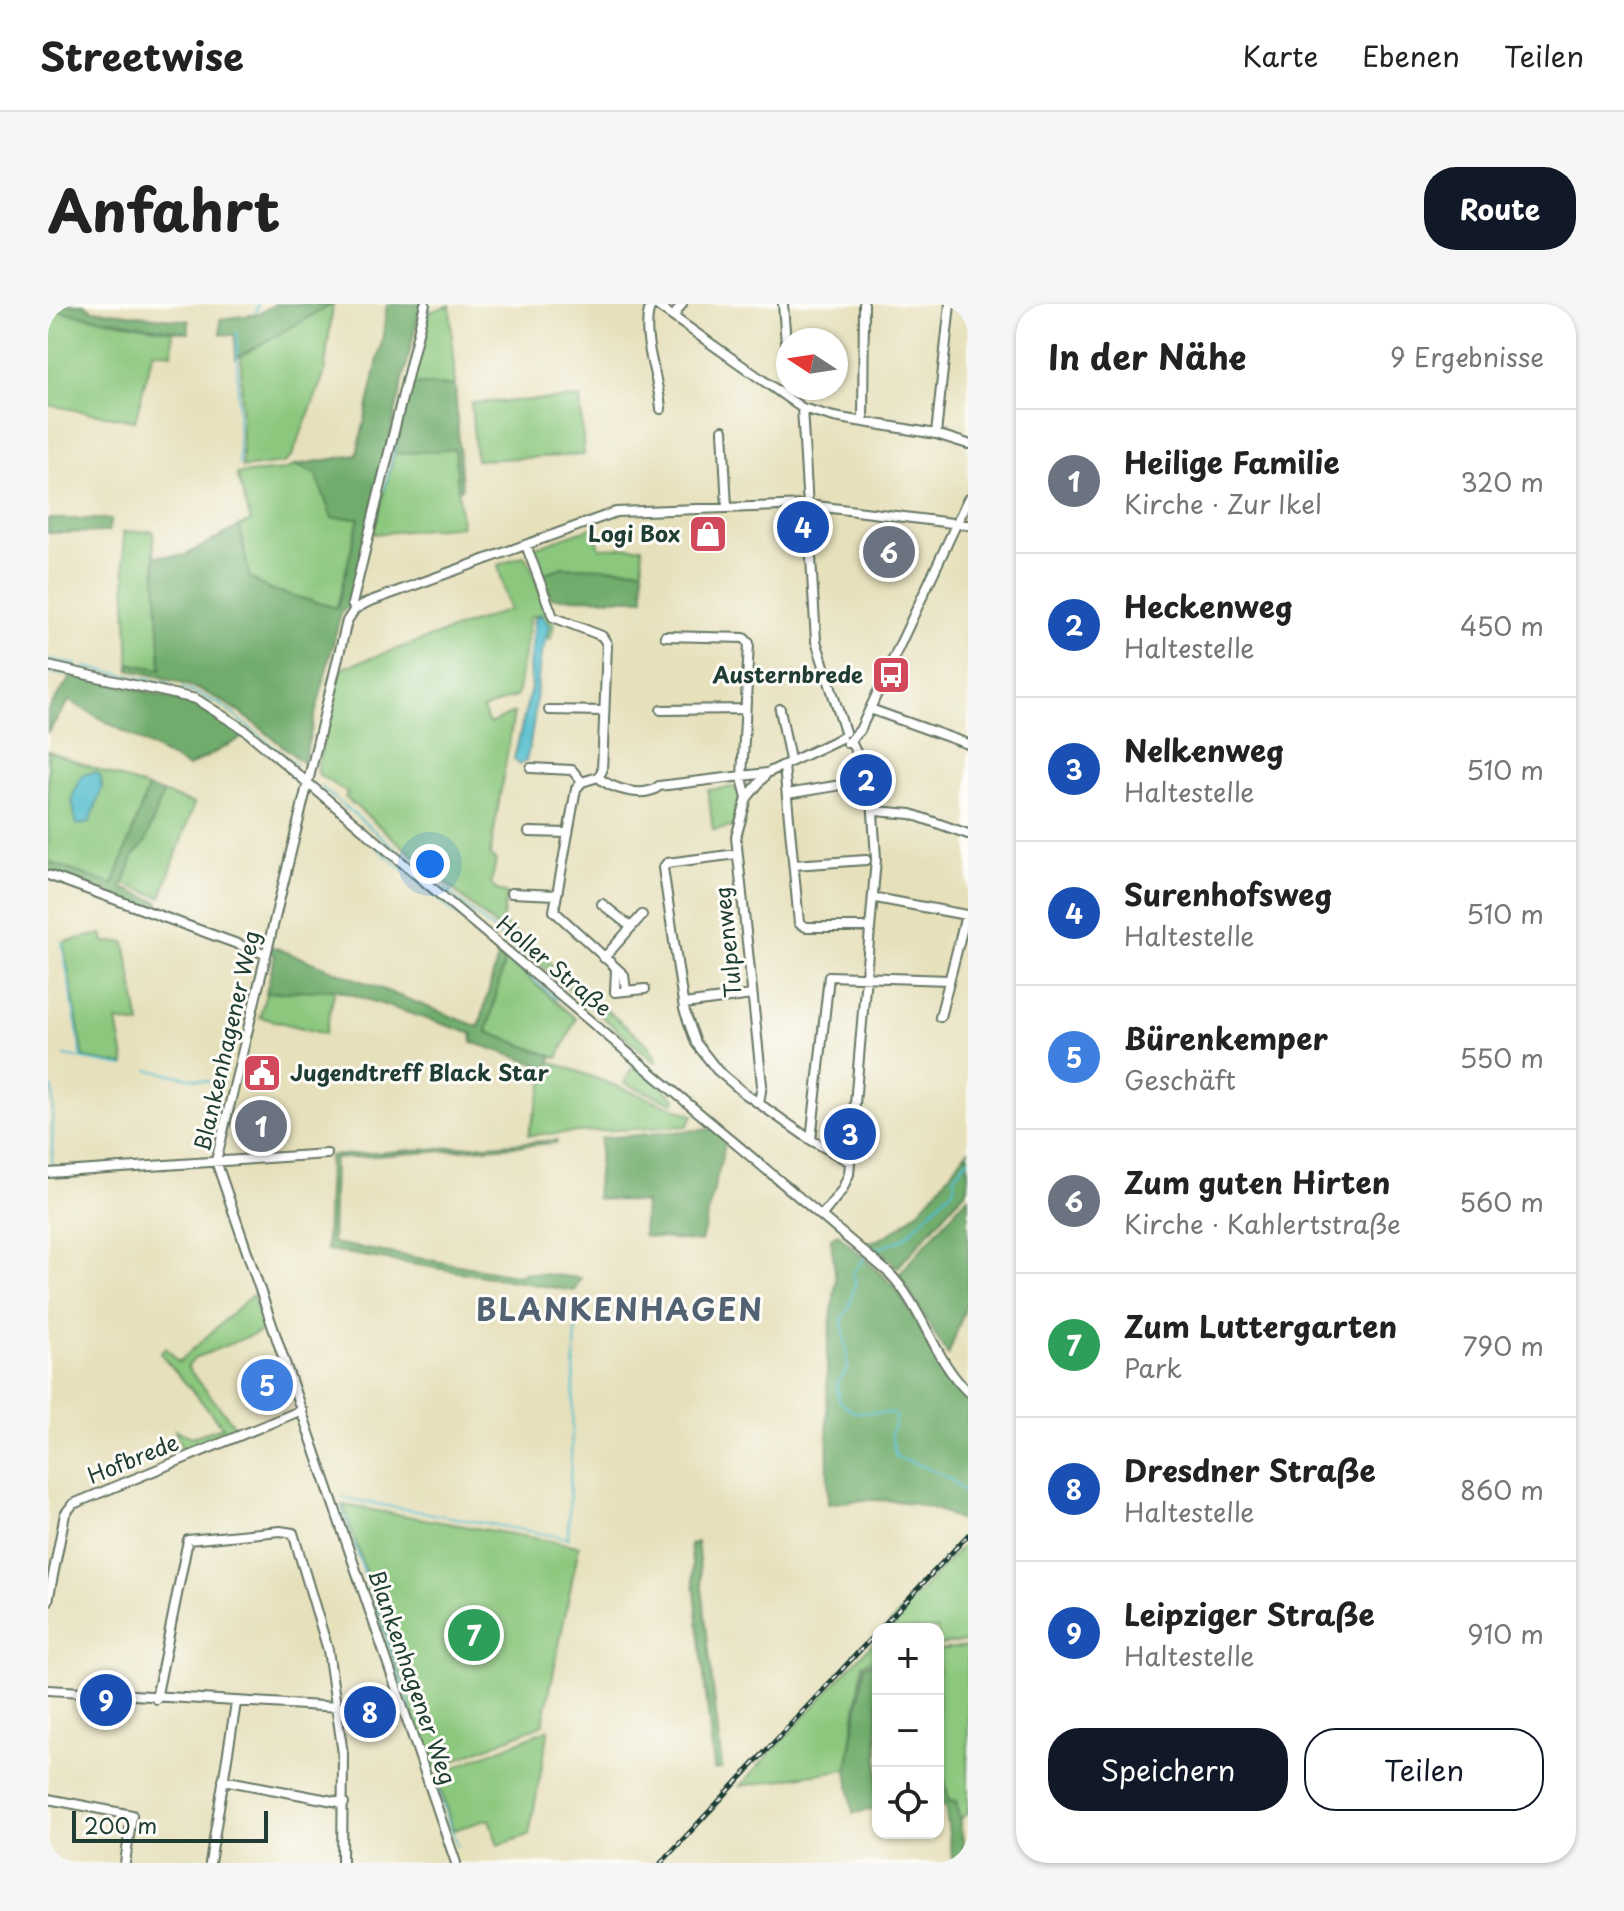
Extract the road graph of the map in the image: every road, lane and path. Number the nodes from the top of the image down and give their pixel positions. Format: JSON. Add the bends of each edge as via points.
{"nodes":[{"id":1,"x":425,"y":304,"type":"edge"},
{"id":2,"x":653,"y":304,"type":"edge"},
{"id":3,"x":682,"y":304,"type":"edge"},
{"id":4,"x":783,"y":304,"type":"edge"},
{"id":5,"x":864,"y":304,"type":"edge"},
{"id":6,"x":950,"y":304,"type":"edge"},
{"id":7,"x":674,"y":316,"type":"junction"},
{"id":8,"x":785,"y":328,"type":"edge"},
{"id":9,"x":776,"y":384,"type":"edge"},
{"id":10,"x":795,"y":400,"type":"edge"},
{"id":11,"x":802,"y":408,"type":"junction"},
{"id":12,"x":661,"y":409,"type":"dead end"},
{"id":13,"x":863,"y":422,"type":"junction"},
{"id":14,"x":723,"y":430,"type":"dead end"},
{"id":15,"x":936,"y":434,"type":"junction"},
{"id":16,"x":968,"y":444,"type":"edge"},
{"id":17,"x":968,"y":499,"type":"edge"},
{"id":18,"x":808,"y":505,"type":"junction"},
{"id":19,"x":727,"y":508,"type":"junction"},
{"id":20,"x":958,"y":523,"type":"junction"},
{"id":21,"x":968,"y":525,"type":"edge"},
{"id":22,"x":526,"y":545,"type":"junction"},
{"id":23,"x":355,"y":609,"type":"junction"},
{"id":24,"x":665,"y":636,"type":"dead end"},
{"id":25,"x":48,"y":666,"type":"edge"},
{"id":26,"x":745,"y":709,"type":"junction"},
{"id":27,"x":780,"y":709,"type":"dead end"},
{"id":28,"x":870,"y":709,"type":"junction"},
{"id":29,"x":549,"y":710,"type":"dead end"},
{"id":30,"x":661,"y":710,"type":"dead end"},
{"id":31,"x":604,"y":711,"type":"junction"},
{"id":32,"x":847,"y":737,"type":"junction"},
{"id":33,"x":968,"y":744,"type":"edge"},
{"id":34,"x":787,"y":763,"type":"junction"},
{"id":35,"x":531,"y":768,"type":"dead end"},
{"id":36,"x":767,"y":773,"type":"junction"},
{"id":37,"x":598,"y":777,"type":"junction"},
{"id":38,"x":742,"y":778,"type":"junction"},
{"id":39,"x":307,"y":781,"type":"junction"},
{"id":40,"x":582,"y":782,"type":"junction"},
{"id":41,"x":853,"y":783,"type":"dead end"},
{"id":42,"x":787,"y":794,"type":"junction"},
{"id":43,"x":747,"y":798,"type":"junction"},
{"id":44,"x":876,"y":811,"type":"junction"},
{"id":45,"x":529,"y":832,"type":"dead end"},
{"id":46,"x":568,"y":833,"type":"junction"},
{"id":47,"x":968,"y":834,"type":"edge"},
{"id":48,"x":737,"y":854,"type":"junction"},
{"id":49,"x":866,"y":860,"type":"dead end"},
{"id":50,"x":794,"y":865,"type":"junction"},
{"id":51,"x":48,"y":875,"type":"edge"},
{"id":52,"x":511,"y":893,"type":"dead end"},
{"id":53,"x":557,"y":895,"type":"junction"},
{"id":54,"x":876,"y":898,"type":"junction"},
{"id":55,"x":602,"y":904,"type":"dead end"},
{"id":56,"x":642,"y":915,"type":"dead end"},
{"id":57,"x":630,"y":926,"type":"junction"},
{"id":58,"x":863,"y":927,"type":"dead end"},
{"id":59,"x":265,"y":954,"type":"junction"},
{"id":60,"x":604,"y":958,"type":"junction"},
{"id":61,"x":868,"y":975,"type":"junction"},
{"id":62,"x":949,"y":980,"type":"junction"},
{"id":63,"x":645,"y":989,"type":"dead end"},
{"id":64,"x":752,"y":995,"type":"junction"},
{"id":65,"x":684,"y":1004,"type":"junction"},
{"id":66,"x":940,"y":1017,"type":"dead end"},
{"id":67,"x":759,"y":1103,"type":"junction"},
{"id":68,"x":811,"y":1140,"type":"junction"},
{"id":69,"x":327,"y":1154,"type":"dead end"},
{"id":70,"x":216,"y":1161,"type":"junction"},
{"id":71,"x":850,"y":1162,"type":"junction"},
{"id":72,"x":48,"y":1173,"type":"edge"},
{"id":73,"x":822,"y":1215,"type":"junction"},
{"id":74,"x":968,"y":1392,"type":"edge"},
{"id":75,"x":302,"y":1410,"type":"junction"},
{"id":76,"x":48,"y":1601,"type":"edge"},
{"id":77,"x":48,"y":1690,"type":"edge"},
{"id":78,"x":156,"y":1699,"type":"junction"},
{"id":79,"x":400,"y":1699,"type":"junction"},
{"id":80,"x":236,"y":1703,"type":"junction"},
{"id":81,"x":337,"y":1707,"type":"junction"},
{"id":82,"x":223,"y":1780,"type":"junction"},
{"id":83,"x":48,"y":1799,"type":"edge"},
{"id":84,"x":344,"y":1803,"type":"junction"},
{"id":85,"x":125,"y":1863,"type":"edge"},
{"id":86,"x":210,"y":1863,"type":"edge"},
{"id":87,"x":342,"y":1863,"type":"edge"},
{"id":88,"x":456,"y":1863,"type":"edge"}],
"edges":[{"from":1,"to":23,"type":"street","name":"Blankenhagener Weg","via":[[352,604]]},
{"from":2,"to":7,"type":"street"},
{"from":2,"to":12,"type":"street","via":[[653,372]]},
{"from":3,"to":7,"type":"street"},
{"from":4,"to":8,"type":"street"},
{"from":5,"to":13,"type":"street"},
{"from":6,"to":15,"type":"street"},
{"from":7,"to":9,"type":"street"},
{"from":10,"to":11,"type":"street"},
{"from":11,"to":13,"type":"street"},
{"from":11,"to":18,"type":"street"},
{"from":13,"to":15,"type":"street"},
{"from":14,"to":19,"type":"street"},
{"from":15,"to":16,"type":"street"},
{"from":17,"to":20,"type":"street"},
{"from":18,"to":19,"type":"street"},
{"from":18,"to":20,"type":"street"},
{"from":18,"to":32,"type":"street","via":[[816,641]]},
{"from":19,"to":22,"type":"street","via":[[616,512]]},
{"from":20,"to":21,"type":"street"},
{"from":20,"to":28,"type":"street"},
{"from":22,"to":23,"type":"street"},
{"from":22,"to":31,"type":"street","via":[[553,617],[605,639]]},
{"from":23,"to":39,"type":"street","name":"Blankenhagener Weg","via":[[347,621]]},
{"from":24,"to":26,"type":"street","name":"Tulpenweg","via":[[747,640]]},
{"from":25,"to":39,"type":"street","name":"Holler Straße","via":[[196,699],[236,723]]},
{"from":26,"to":30,"type":"street"},
{"from":26,"to":38,"type":"street","name":"Tulpenweg"},
{"from":27,"to":34,"type":"street"},
{"from":28,"to":32,"type":"street","via":[[860,730]]},
{"from":28,"to":33,"type":"street"},
{"from":29,"to":31,"type":"street"},
{"from":31,"to":37,"type":"street"},
{"from":32,"to":34,"type":"street"},
{"from":32,"to":44,"type":"street","via":[[871,782]]},
{"from":34,"to":36,"type":"street"},
{"from":34,"to":42,"type":"street"},
{"from":35,"to":40,"type":"street","via":[[572,770]]},
{"from":36,"to":38,"type":"street"},
{"from":36,"to":43,"type":"street"},
{"from":37,"to":38,"type":"street","via":[[613,788],[643,792]]},
{"from":37,"to":40,"type":"street"},
{"from":38,"to":43,"type":"street","name":"Tulpenweg"},
{"from":39,"to":59,"type":"street","name":"Blankenhagener Weg"},
{"from":39,"to":73,"type":"street","name":"Holler Straße"},
{"from":40,"to":46,"type":"street"},
{"from":41,"to":42,"type":"street"},
{"from":42,"to":50,"type":"street"},
{"from":43,"to":48,"type":"street","name":"Tulpenweg","via":[[737,830]]},
{"from":44,"to":47,"type":"street","via":[[911,814]]},
{"from":44,"to":54,"type":"street"},
{"from":45,"to":46,"type":"street"},
{"from":46,"to":53,"type":"street"},
{"from":48,"to":64,"type":"street","name":"Tulpenweg"},
{"from":48,"to":65,"type":"street","via":[[667,863],[663,868]]},
{"from":49,"to":50,"type":"street"},
{"from":50,"to":58,"type":"street","via":[[801,926]]},
{"from":51,"to":59,"type":"street"},
{"from":52,"to":53,"type":"street"},
{"from":53,"to":60,"type":"street","via":[[556,916]]},
{"from":54,"to":61,"type":"street"},
{"from":54,"to":62,"type":"street","via":[[966,915]]},
{"from":55,"to":57,"type":"street"},
{"from":56,"to":57,"type":"street"},
{"from":57,"to":60,"type":"street"},
{"from":59,"to":70,"type":"street","name":"Blankenhagener Weg"},
{"from":60,"to":63,"type":"street","via":[[616,969],[615,992]]},
{"from":61,"to":62,"type":"street"},
{"from":61,"to":68,"type":"street","via":[[829,976]]},
{"from":61,"to":71,"type":"street"},
{"from":62,"to":66,"type":"street"},
{"from":64,"to":65,"type":"street"},
{"from":64,"to":67,"type":"street","name":"Tulpenweg","via":[[762,1085]]},
{"from":65,"to":67,"type":"street","via":[[693,1036],[709,1061]]},
{"from":67,"to":68,"type":"street"},
{"from":68,"to":71,"type":"street"},
{"from":69,"to":70,"type":"street"},
{"from":70,"to":72,"type":"street"},
{"from":70,"to":75,"type":"street","name":"Blankenhagener Weg"},
{"from":71,"to":73,"type":"street","via":[[845,1184]]},
{"from":73,"to":74,"type":"street","name":"Holler Straße","via":[[901,1287],[950,1372]]},
{"from":75,"to":76,"type":"street","name":"Hofbrede","via":[[73,1504],[65,1514]]},
{"from":75,"to":79,"type":"street","name":"Blankenhagener Weg"},
{"from":77,"to":78,"type":"street"},
{"from":78,"to":80,"type":"street"},
{"from":78,"to":81,"type":"street","via":[[188,1540],[288,1531],[295,1537],[324,1630]]},
{"from":79,"to":81,"type":"street"},
{"from":79,"to":88,"type":"street","name":"Blankenhagener Weg"},
{"from":80,"to":81,"type":"street"},
{"from":80,"to":82,"type":"street"},
{"from":81,"to":84,"type":"street"},
{"from":82,"to":84,"type":"street"},
{"from":82,"to":86,"type":"street"},
{"from":83,"to":85,"type":"street","via":[[132,1815]]},
{"from":84,"to":87,"type":"street"}]}
